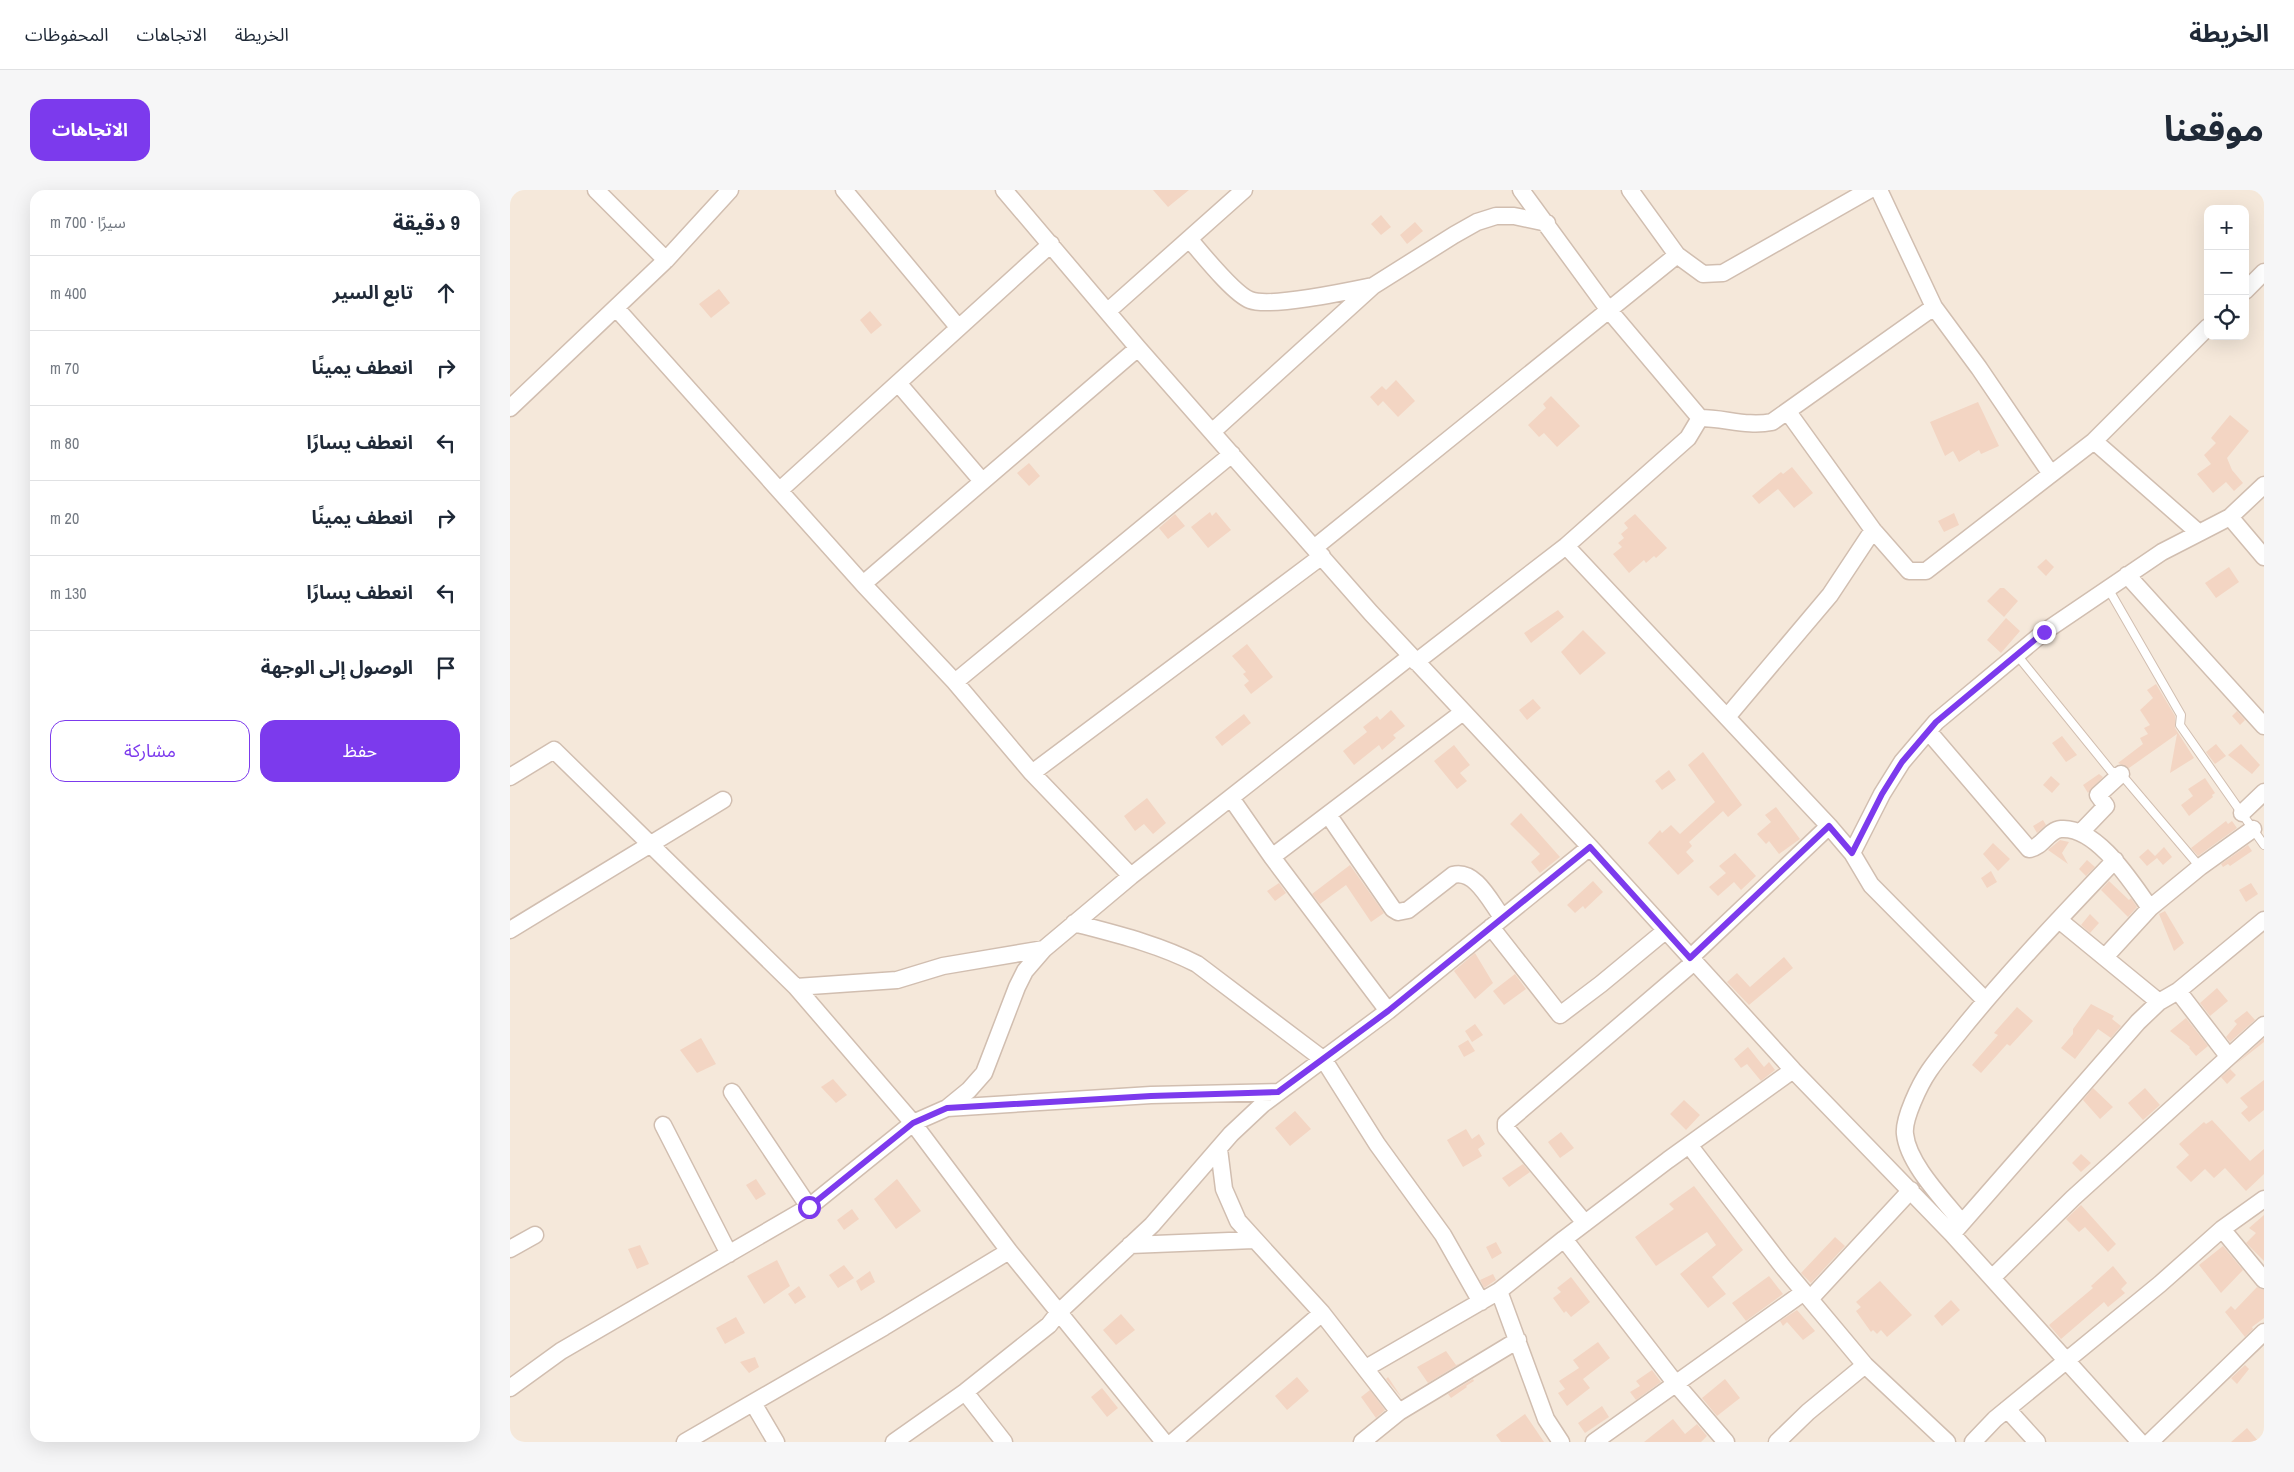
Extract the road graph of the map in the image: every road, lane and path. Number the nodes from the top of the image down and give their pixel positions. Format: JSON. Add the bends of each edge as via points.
{"nodes":[{"id":1,"x":596,"y":190,"type":"edge"},
{"id":2,"x":730,"y":190,"type":"edge"},
{"id":3,"x":844,"y":190,"type":"edge"},
{"id":4,"x":1244,"y":190,"type":"edge"},
{"id":5,"x":1521,"y":190,"type":"edge"},
{"id":6,"x":1630,"y":190,"type":"edge"},
{"id":7,"x":1869,"y":190,"type":"edge"},
{"id":8,"x":1879,"y":190,"type":"edge"},
{"id":9,"x":1009,"y":192,"type":"edge"},
{"id":10,"x":1547,"y":223,"type":"junction"},
{"id":11,"x":1190,"y":240,"type":"junction"},
{"id":12,"x":1051,"y":244,"type":"junction"},
{"id":13,"x":1677,"y":255,"type":"junction"},
{"id":14,"x":666,"y":260,"type":"junction"},
{"id":15,"x":2264,"y":272,"type":"edge"},
{"id":16,"x":1373,"y":286,"type":"junction"},
{"id":17,"x":2249,"y":287,"type":"edge"},
{"id":18,"x":1934,"y":307,"type":"junction"},
{"id":19,"x":616,"y":308,"type":"junction"},
{"id":20,"x":1608,"y":309,"type":"junction"},
{"id":21,"x":1108,"y":311,"type":"junction"},
{"id":22,"x":958,"y":327,"type":"junction"},
{"id":23,"x":2204,"y":331,"type":"edge"},
{"id":24,"x":1138,"y":348,"type":"junction"},
{"id":25,"x":898,"y":383,"type":"junction"},
{"id":26,"x":510,"y":408,"type":"edge"},
{"id":27,"x":1788,"y":412,"type":"junction"},
{"id":28,"x":1700,"y":418,"type":"junction"},
{"id":29,"x":1212,"y":432,"type":"junction"},
{"id":30,"x":2094,"y":441,"type":"junction"},
{"id":31,"x":1232,"y":454,"type":"junction"},
{"id":32,"x":2051,"y":474,"type":"junction"},
{"id":33,"x":982,"y":481,"type":"junction"},
{"id":34,"x":2264,"y":485,"type":"edge"},
{"id":35,"x":780,"y":490,"type":"junction"},
{"id":36,"x":2230,"y":516,"type":"junction"},
{"id":37,"x":1873,"y":530,"type":"junction"},
{"id":38,"x":2200,"y":533,"type":"junction"},
{"id":39,"x":1566,"y":546,"type":"junction"},
{"id":40,"x":1318,"y":552,"type":"junction"},
{"id":41,"x":2264,"y":557,"type":"edge"},
{"id":42,"x":2127,"y":575,"type":"junction"},
{"id":43,"x":863,"y":584,"type":"junction"},
{"id":44,"x":2109,"y":590,"type":"junction"},
{"id":45,"x":2017,"y":655,"type":"junction"},
{"id":46,"x":1413,"y":659,"type":"junction"},
{"id":47,"x":955,"y":682,"type":"junction"},
{"id":48,"x":1463,"y":712,"type":"junction"},
{"id":49,"x":1728,"y":717,"type":"junction"},
{"id":50,"x":2264,"y":726,"type":"edge"},
{"id":51,"x":1928,"y":731,"type":"junction"},
{"id":52,"x":1032,"y":773,"type":"junction"},
{"id":53,"x":2121,"y":774,"type":"junction"},
{"id":54,"x":510,"y":776,"type":"edge"},
{"id":55,"x":2264,"y":792,"type":"edge"},
{"id":56,"x":1231,"y":798,"type":"junction"},
{"id":57,"x":723,"y":800,"type":"dead end"},
{"id":58,"x":2242,"y":813,"type":"junction"},
{"id":59,"x":1329,"y":816,"type":"junction"},
{"id":60,"x":1829,"y":826,"type":"junction"},
{"id":61,"x":2253,"y":829,"type":"junction"},
{"id":62,"x":2081,"y":832,"type":"junction"},
{"id":63,"x":651,"y":844,"type":"junction"},
{"id":64,"x":2264,"y":845,"type":"edge"},
{"id":65,"x":1590,"y":847,"type":"junction"},
{"id":66,"x":1852,"y":853,"type":"junction"},
{"id":67,"x":1272,"y":857,"type":"junction"},
{"id":68,"x":2115,"y":860,"type":"junction"},
{"id":69,"x":2200,"y":867,"type":"junction"},
{"id":70,"x":1131,"y":876,"type":"junction"},
{"id":71,"x":2150,"y":908,"type":"junction"},
{"id":72,"x":2059,"y":920,"type":"junction"},
{"id":73,"x":2264,"y":920,"type":"edge"},
{"id":74,"x":1497,"y":922,"type":"junction"},
{"id":75,"x":1074,"y":923,"type":"junction"},
{"id":76,"x":510,"y":930,"type":"edge"},
{"id":77,"x":1665,"y":931,"type":"junction"},
{"id":78,"x":1044,"y":949,"type":"junction"},
{"id":79,"x":2105,"y":957,"type":"junction"},
{"id":80,"x":1692,"y":960,"type":"junction"},
{"id":81,"x":796,"y":987,"type":"junction"},
{"id":82,"x":2178,"y":991,"type":"junction"},
{"id":83,"x":1985,"y":1000,"type":"junction"},
{"id":84,"x":2158,"y":1002,"type":"junction"},
{"id":85,"x":1388,"y":1011,"type":"junction"},
{"id":86,"x":2264,"y":1025,"type":"edge"},
{"id":87,"x":2228,"y":1056,"type":"junction"},
{"id":88,"x":1324,"y":1060,"type":"junction"},
{"id":89,"x":1793,"y":1070,"type":"junction"},
{"id":90,"x":732,"y":1092,"type":"dead end"},
{"id":91,"x":1278,"y":1092,"type":"junction"},
{"id":92,"x":947,"y":1108,"type":"junction"},
{"id":93,"x":913,"y":1123,"type":"junction"},
{"id":94,"x":663,"y":1125,"type":"dead end"},
{"id":95,"x":1689,"y":1145,"type":"junction"},
{"id":96,"x":1219,"y":1149,"type":"junction"},
{"id":97,"x":1911,"y":1190,"type":"junction"},
{"id":98,"x":2264,"y":1199,"type":"edge"},
{"id":99,"x":809,"y":1207,"type":"junction"},
{"id":100,"x":1585,"y":1222,"type":"junction"},
{"id":101,"x":1957,"y":1229,"type":"junction"},
{"id":102,"x":2222,"y":1229,"type":"junction"},
{"id":103,"x":535,"y":1235,"type":"dead end"},
{"id":104,"x":1564,"y":1238,"type":"junction"},
{"id":105,"x":1254,"y":1240,"type":"junction"},
{"id":106,"x":1130,"y":1245,"type":"junction"},
{"id":107,"x":510,"y":1249,"type":"edge"},
{"id":108,"x":1009,"y":1251,"type":"junction"},
{"id":109,"x":729,"y":1254,"type":"junction"},
{"id":110,"x":1992,"y":1278,"type":"junction"},
{"id":111,"x":2264,"y":1280,"type":"edge"},
{"id":112,"x":1499,"y":1291,"type":"junction"},
{"id":113,"x":1807,"y":1296,"type":"junction"},
{"id":114,"x":1481,"y":1302,"type":"junction"},
{"id":115,"x":1059,"y":1312,"type":"junction"},
{"id":116,"x":1322,"y":1314,"type":"junction"},
{"id":117,"x":2264,"y":1332,"type":"edge"},
{"id":118,"x":1518,"y":1340,"type":"junction"},
{"id":119,"x":2067,"y":1360,"type":"junction"},
{"id":120,"x":1865,"y":1365,"type":"junction"},
{"id":121,"x":1366,"y":1368,"type":"junction"},
{"id":122,"x":1676,"y":1384,"type":"junction"},
{"id":123,"x":510,"y":1388,"type":"edge"},
{"id":124,"x":965,"y":1392,"type":"junction"},
{"id":125,"x":753,"y":1403,"type":"junction"},
{"id":126,"x":2007,"y":1409,"type":"junction"},
{"id":127,"x":1399,"y":1412,"type":"junction"},
{"id":128,"x":684,"y":1442,"type":"edge"},
{"id":129,"x":776,"y":1442,"type":"edge"},
{"id":130,"x":894,"y":1442,"type":"edge"},
{"id":131,"x":1004,"y":1442,"type":"edge"},
{"id":132,"x":1164,"y":1442,"type":"edge"},
{"id":133,"x":1173,"y":1442,"type":"edge"},
{"id":134,"x":1362,"y":1442,"type":"edge"},
{"id":135,"x":1561,"y":1442,"type":"edge"},
{"id":136,"x":1594,"y":1442,"type":"edge"},
{"id":137,"x":1726,"y":1442,"type":"edge"},
{"id":138,"x":1777,"y":1442,"type":"edge"},
{"id":139,"x":1947,"y":1442,"type":"edge"},
{"id":140,"x":1973,"y":1442,"type":"edge"},
{"id":141,"x":2037,"y":1442,"type":"edge"},
{"id":142,"x":2140,"y":1442,"type":"edge"},
{"id":143,"x":2150,"y":1442,"type":"edge"}],
"edges":[{"from":1,"to":14,"type":"street"},
{"from":2,"to":14,"type":"street"},
{"from":3,"to":22,"type":"street"},
{"from":4,"to":11,"type":"street"},
{"from":5,"to":10,"type":"street"},
{"from":6,"to":13,"type":"street"},
{"from":7,"to":13,"type":"street","via":[[1723,273],[1703,274]]},
{"from":8,"to":18,"type":"street"},
{"from":9,"to":12,"type":"street"},
{"from":10,"to":16,"type":"street","via":[[1514,216],[1496,216],[1477,222]]},
{"from":10,"to":20,"type":"street"},
{"from":11,"to":16,"type":"street","via":[[1250,301],[1305,298]]},
{"from":11,"to":21,"type":"street"},
{"from":12,"to":21,"type":"street"},
{"from":12,"to":22,"type":"street"},
{"from":13,"to":20,"type":"street"},
{"from":14,"to":19,"type":"street"},
{"from":15,"to":17,"type":"street"},
{"from":16,"to":29,"type":"street"},
{"from":18,"to":27,"type":"street"},
{"from":18,"to":32,"type":"street"},
{"from":19,"to":26,"type":"street"},
{"from":19,"to":35,"type":"street"},
{"from":20,"to":28,"type":"street"},
{"from":20,"to":40,"type":"street"},
{"from":21,"to":24,"type":"street"},
{"from":22,"to":25,"type":"street"},
{"from":23,"to":30,"type":"street"},
{"from":24,"to":29,"type":"street"},
{"from":24,"to":33,"type":"street"},
{"from":25,"to":33,"type":"street"},
{"from":25,"to":35,"type":"street"},
{"from":27,"to":28,"type":"street","via":[[1772,422],[1757,425],[1722,418]]},
{"from":27,"to":37,"type":"street"},
{"from":28,"to":39,"type":"street","via":[[1688,438]]},
{"from":29,"to":31,"type":"street"},
{"from":30,"to":32,"type":"street"},
{"from":30,"to":38,"type":"street"},
{"from":31,"to":40,"type":"street"},
{"from":31,"to":47,"type":"street"},
{"from":32,"to":37,"type":"street","via":[[1926,571],[1909,571]]},
{"from":33,"to":43,"type":"street"},
{"from":34,"to":36,"type":"street"},
{"from":35,"to":43,"type":"street"},
{"from":36,"to":38,"type":"street"},
{"from":36,"to":41,"type":"street"},
{"from":37,"to":49,"type":"street","via":[[1830,595]]},
{"from":38,"to":42,"type":"street"},
{"from":39,"to":46,"type":"street"},
{"from":39,"to":49,"type":"street"},
{"from":40,"to":46,"type":"street"},
{"from":40,"to":52,"type":"street"},
{"from":42,"to":44,"type":"street"},
{"from":42,"to":50,"type":"street"},
{"from":43,"to":47,"type":"street"},
{"from":44,"to":45,"type":"street","via":[[2044,632]]},
{"from":44,"to":58,"type":"lane","via":[[2181,715],[2180,725]]},
{"from":45,"to":51,"type":"street"},
{"from":45,"to":53,"type":"lane","via":[[2110,771]]},
{"from":46,"to":48,"type":"street"},
{"from":46,"to":56,"type":"street"},
{"from":47,"to":52,"type":"street"},
{"from":48,"to":59,"type":"street"},
{"from":48,"to":65,"type":"street"},
{"from":49,"to":60,"type":"street"},
{"from":51,"to":62,"type":"street","via":[[2029,849],[2060,829]]},
{"from":51,"to":66,"type":"street","via":[[1902,762],[1882,794]]},
{"from":52,"to":70,"type":"street"},
{"from":53,"to":62,"type":"street","via":[[2098,795],[2106,806]]},
{"from":53,"to":69,"type":"lane"},
{"from":54,"to":63,"type":"street","via":[[554,750]]},
{"from":55,"to":58,"type":"street"},
{"from":56,"to":67,"type":"street"},
{"from":56,"to":70,"type":"street"},
{"from":57,"to":63,"type":"street"},
{"from":58,"to":61,"type":"lane"},
{"from":59,"to":67,"type":"street"},
{"from":59,"to":74,"type":"street","via":[[1393,910],[1403,912],[1453,876],[1465,874],[1473,879]]},
{"from":60,"to":66,"type":"street"},
{"from":60,"to":80,"type":"street"},
{"from":61,"to":64,"type":"lane"},
{"from":61,"to":69,"type":"street"},
{"from":62,"to":68,"type":"street"},
{"from":63,"to":76,"type":"street"},
{"from":63,"to":81,"type":"street"},
{"from":65,"to":74,"type":"street"},
{"from":65,"to":77,"type":"street"},
{"from":66,"to":83,"type":"street","via":[[1871,885]]},
{"from":67,"to":85,"type":"street"},
{"from":68,"to":71,"type":"street"},
{"from":68,"to":72,"type":"street"},
{"from":69,"to":71,"type":"street"},
{"from":70,"to":75,"type":"street"},
{"from":71,"to":79,"type":"street"},
{"from":72,"to":79,"type":"street"},
{"from":72,"to":83,"type":"street"},
{"from":73,"to":82,"type":"street"},
{"from":74,"to":77,"type":"street","via":[[1560,1015]]},
{"from":74,"to":85,"type":"street"},
{"from":75,"to":78,"type":"street"},
{"from":75,"to":88,"type":"street","via":[[1148,943],[1197,964]]},
{"from":77,"to":80,"type":"street"},
{"from":78,"to":81,"type":"street","via":[[943,966],[897,980]]},
{"from":78,"to":92,"type":"street","via":[[1025,971],[1017,987],[984,1073]]},
{"from":79,"to":84,"type":"street"},
{"from":80,"to":89,"type":"street"},
{"from":80,"to":100,"type":"street","via":[[1506,1123],[1506,1128]]},
{"from":81,"to":93,"type":"street"},
{"from":82,"to":84,"type":"street"},
{"from":82,"to":87,"type":"street"},
{"from":83,"to":101,"type":"street","via":[[1928,1072],[1907,1120],[1905,1133],[1913,1159]]},
{"from":84,"to":101,"type":"street"},
{"from":85,"to":88,"type":"street"},
{"from":86,"to":87,"type":"street"},
{"from":87,"to":110,"type":"street","via":[[2073,1198]]},
{"from":88,"to":91,"type":"street"},
{"from":88,"to":114,"type":"street","via":[[1377,1144],[1444,1234]]},
{"from":89,"to":95,"type":"street"},
{"from":89,"to":97,"type":"street"},
{"from":90,"to":99,"type":"street"},
{"from":91,"to":92,"type":"street"},
{"from":91,"to":96,"type":"street"},
{"from":92,"to":93,"type":"street"},
{"from":93,"to":99,"type":"street"},
{"from":93,"to":108,"type":"street"},
{"from":94,"to":109,"type":"street"},
{"from":95,"to":100,"type":"street"},
{"from":95,"to":113,"type":"street"},
{"from":96,"to":105,"type":"street","via":[[1229,1204]]},
{"from":96,"to":106,"type":"street","via":[[1152,1225]]},
{"from":97,"to":101,"type":"street"},
{"from":97,"to":113,"type":"street"},
{"from":98,"to":102,"type":"street"},
{"from":99,"to":109,"type":"street"},
{"from":100,"to":104,"type":"street"},
{"from":101,"to":110,"type":"street"},
{"from":102,"to":111,"type":"street"},
{"from":102,"to":119,"type":"street"},
{"from":103,"to":107,"type":"street"},
{"from":104,"to":112,"type":"street"},
{"from":104,"to":122,"type":"street"},
{"from":105,"to":106,"type":"street"},
{"from":105,"to":116,"type":"street"},
{"from":106,"to":115,"type":"street"},
{"from":108,"to":115,"type":"street"},
{"from":108,"to":125,"type":"street"},
{"from":109,"to":123,"type":"street","via":[[561,1351]]},
{"from":110,"to":119,"type":"street"},
{"from":112,"to":114,"type":"street"},
{"from":112,"to":118,"type":"street"},
{"from":113,"to":120,"type":"street"},
{"from":113,"to":122,"type":"street"},
{"from":114,"to":121,"type":"street"},
{"from":115,"to":124,"type":"street","via":[[1049,1325]]},
{"from":115,"to":132,"type":"street"},
{"from":116,"to":121,"type":"street"},
{"from":116,"to":133,"type":"street"},
{"from":117,"to":143,"type":"street"},
{"from":118,"to":127,"type":"street"},
{"from":118,"to":135,"type":"street","via":[[1546,1419]]},
{"from":119,"to":126,"type":"street"},
{"from":119,"to":142,"type":"street"},
{"from":120,"to":138,"type":"street"},
{"from":120,"to":139,"type":"street"},
{"from":121,"to":127,"type":"street"},
{"from":122,"to":136,"type":"street"},
{"from":122,"to":137,"type":"street"},
{"from":124,"to":130,"type":"street"},
{"from":124,"to":131,"type":"street"},
{"from":125,"to":128,"type":"street"},
{"from":125,"to":129,"type":"street"},
{"from":126,"to":140,"type":"street"},
{"from":126,"to":141,"type":"street"},
{"from":127,"to":134,"type":"street"}]}
